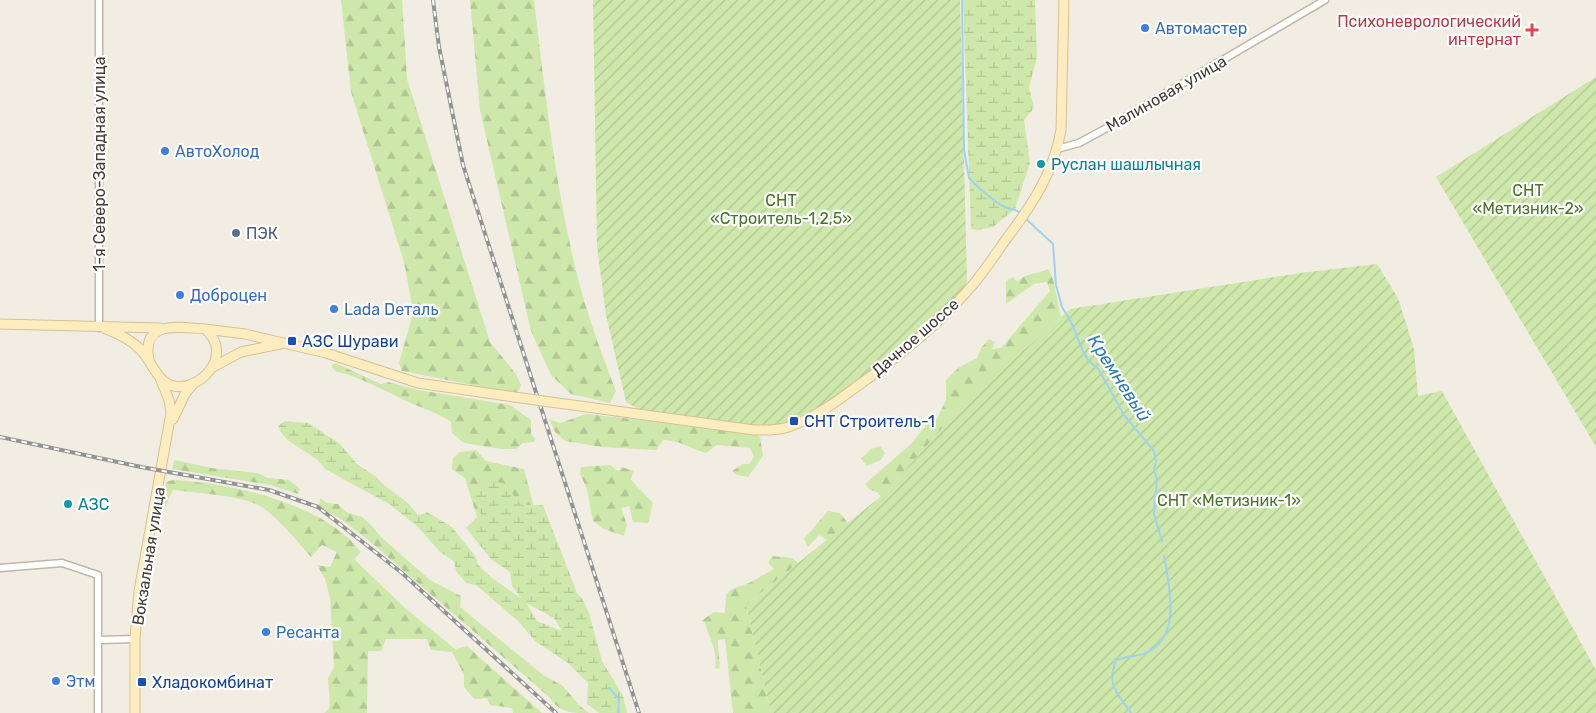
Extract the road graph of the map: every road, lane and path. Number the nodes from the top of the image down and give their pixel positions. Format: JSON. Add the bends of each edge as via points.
{"nodes":[{"id":1,"x":99,"y":0,"type":"edge"},
{"id":2,"x":1064,"y":0,"type":"edge"},
{"id":3,"x":1325,"y":0,"type":"edge"},
{"id":4,"x":1058,"y":149,"type":"junction"},
{"id":5,"x":0,"y":324,"type":"edge"},
{"id":6,"x":101,"y":328,"type":"junction"},
{"id":7,"x":164,"y":328,"type":"junction"},
{"id":8,"x":205,"y":329,"type":"junction"},
{"id":9,"x":286,"y":344,"type":"junction"},
{"id":10,"x":149,"y":360,"type":"junction"},
{"id":11,"x":213,"y":367,"type":"junction"},
{"id":12,"x":160,"y":378,"type":"junction"},
{"id":13,"x":193,"y":384,"type":"junction"},
{"id":14,"x":170,"y":429,"type":"junction"},
{"id":15,"x":0,"y":568,"type":"edge"},
{"id":16,"x":135,"y":639,"type":"junction"},
{"id":17,"x":99,"y":640,"type":"junction"},
{"id":18,"x":98,"y":713,"type":"edge"},
{"id":19,"x":135,"y":713,"type":"edge"}],
"edges":[{"from":1,"to":6,"type":"street","name":"1-я Северо-Западная улица"},
{"from":2,"to":4,"type":"main road","name":"Дачное шоссе"},
{"from":3,"to":4,"type":"street","name":"Малиновая улица","via":[[1103,130],[1079,143]]},
{"from":4,"to":9,"type":"main road","name":"Дачное шоссе","bridge":true,"via":[[1028,210],[975,282],[943,316],[910,346],[823,411],[775,430],[754,430],[418,383],[326,353]]},
{"from":5,"to":6,"type":"main road"},
{"from":6,"to":7,"type":"main road"},
{"from":6,"to":10,"type":"main road","via":[[126,338]]},
{"from":7,"to":8,"type":"main road"},
{"from":7,"to":10,"type":"main road","via":[[149,339]]},
{"from":8,"to":9,"type":"main road","name":"Дачное шоссе"},
{"from":8,"to":11,"type":"main road","via":[[216,342],[217,359]]},
{"from":9,"to":11,"type":"main road","via":[[241,352]]},
{"from":10,"to":12,"type":"main road"},
{"from":11,"to":13,"type":"main road"},
{"from":12,"to":13,"type":"main road","via":[[173,386]]},
{"from":12,"to":14,"type":"main road","via":[[169,400]]},
{"from":13,"to":14,"type":"main road"},
{"from":14,"to":16,"type":"main road","name":"Вокзальная улица","via":[[139,592]]},
{"from":15,"to":17,"type":"street","via":[[62,563],[98,575]]},
{"from":16,"to":17,"type":"street"},
{"from":16,"to":19,"type":"main road","name":"Вокзальная улица"},
{"from":17,"to":18,"type":"street"}]}
